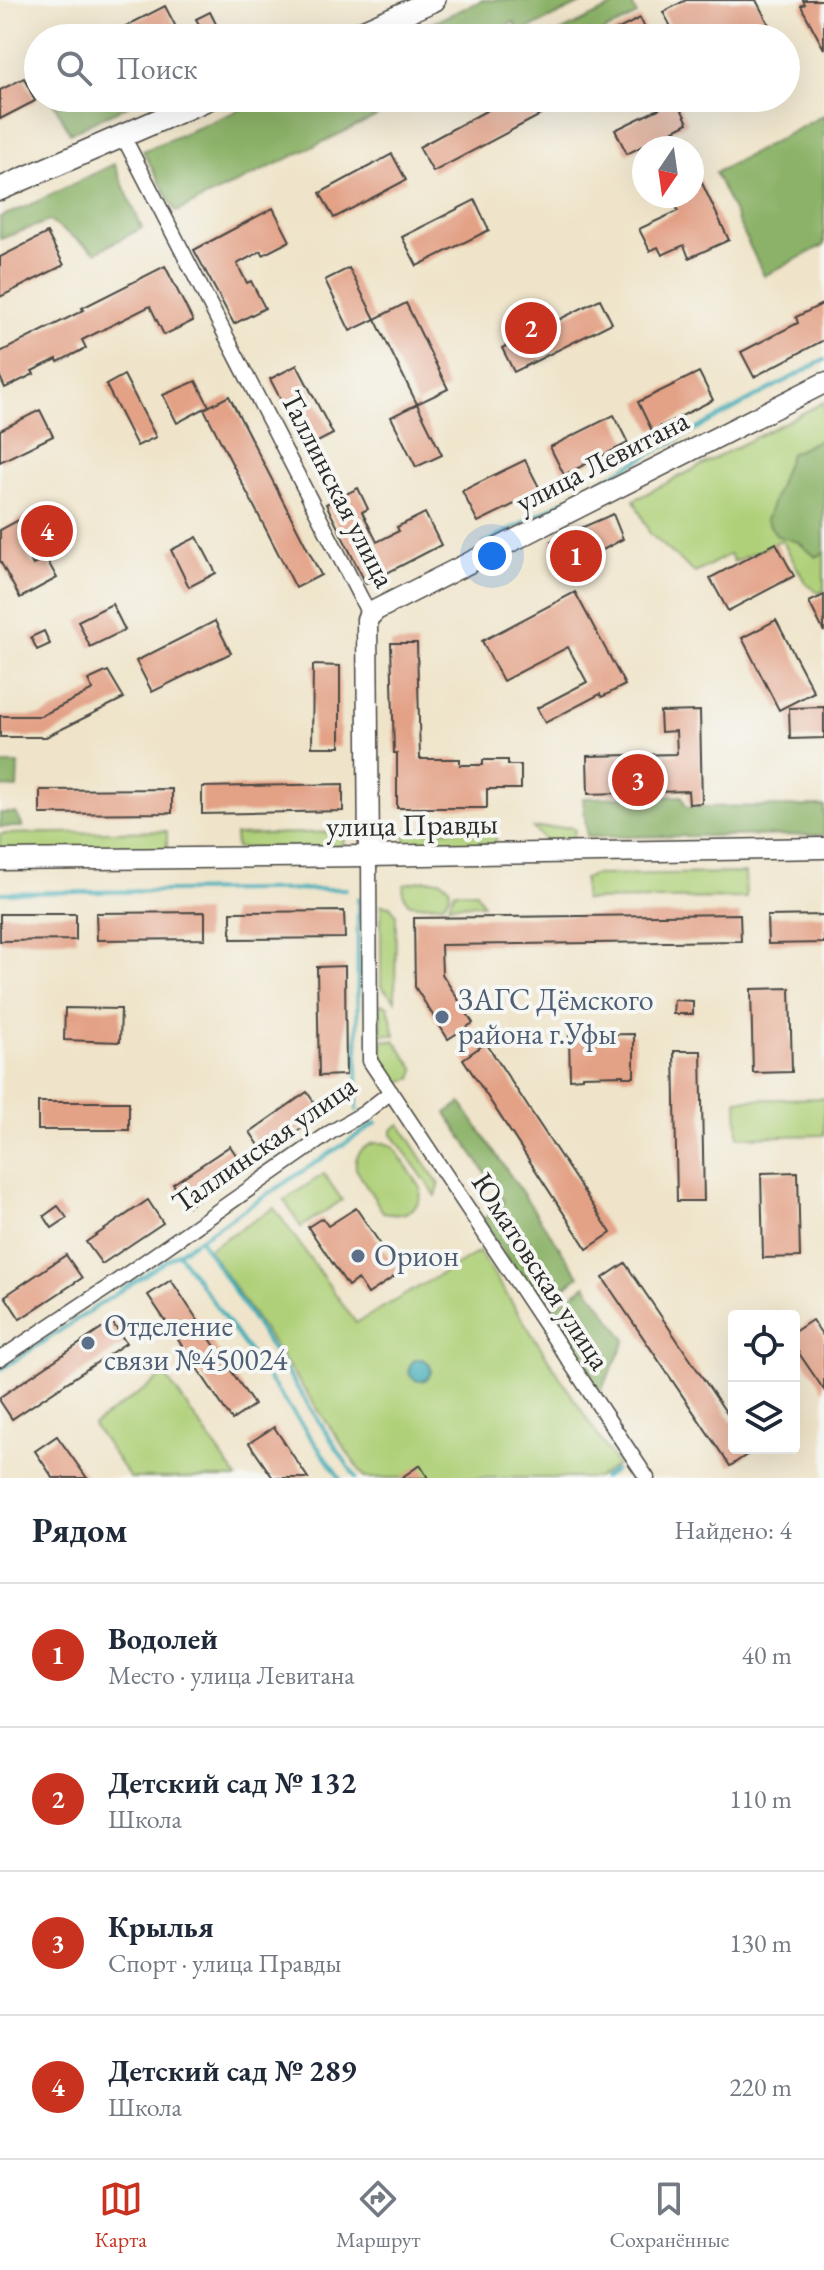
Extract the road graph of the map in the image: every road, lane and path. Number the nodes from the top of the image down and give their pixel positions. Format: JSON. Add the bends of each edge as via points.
{"nodes":[{"id":1,"x":434,"y":0,"type":"edge"},
{"id":2,"x":380,"y":24,"type":"edge"},
{"id":3,"x":178,"y":112,"type":"edge"},
{"id":4,"x":123,"y":136,"type":"junction"},
{"id":5,"x":0,"y":189,"type":"edge"},
{"id":6,"x":824,"y":383,"type":"edge"},
{"id":7,"x":367,"y":619,"type":"junction"},
{"id":8,"x":824,"y":848,"type":"edge"},
{"id":9,"x":369,"y":856,"type":"junction"},
{"id":10,"x":0,"y":860,"type":"edge"},
{"id":11,"x":391,"y":1092,"type":"junction"},
{"id":12,"x":0,"y":1359,"type":"edge"},
{"id":13,"x":647,"y":1478,"type":"edge"}],
"edges":[{"from":1,"to":2,"type":"main road"},
{"from":3,"to":4,"type":"main road"},
{"from":4,"to":5,"type":"main road"},
{"from":4,"to":7,"type":"street","name":"Таллинская улица","via":[[366,608]]},
{"from":6,"to":7,"type":"main road","name":"улица Левитана","via":[[398,598]]},
{"from":7,"to":9,"type":"main road","name":"Таллинская улица"},
{"from":8,"to":9,"type":"main road","name":"улица Правды"},
{"from":9,"to":10,"type":"main road","name":"улица Правды"},
{"from":9,"to":11,"type":"street","name":"Таллинская улица","via":[[370,1061]]},
{"from":11,"to":12,"type":"street","name":"Таллинская улица"},
{"from":11,"to":13,"type":"street","name":"Юматовская улица"}]}
